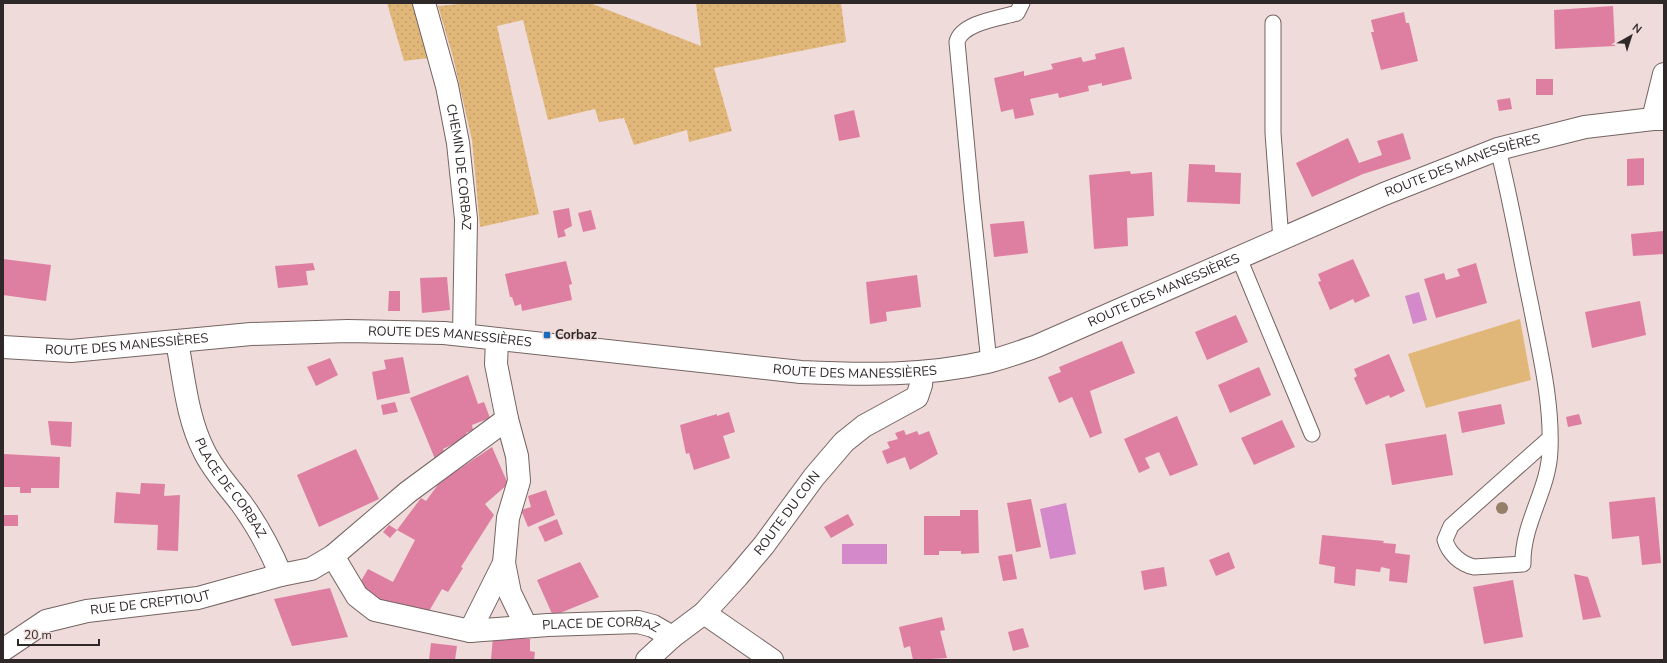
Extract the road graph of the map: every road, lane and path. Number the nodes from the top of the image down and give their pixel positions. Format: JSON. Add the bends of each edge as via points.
{"nodes":[{"id":1,"x":424,"y":3,"type":"edge"},
{"id":2,"x":1022,"y":3,"type":"edge"},
{"id":3,"x":1273,"y":23,"type":"dead end"},
{"id":4,"x":1664,"y":74,"type":"edge"},
{"id":5,"x":1659,"y":119,"type":"edge"},
{"id":6,"x":1498,"y":149,"type":"junction"},
{"id":7,"x":1281,"y":240,"type":"junction"},
{"id":8,"x":1239,"y":258,"type":"junction"},
{"id":9,"x":464,"y":335,"type":"junction"},
{"id":10,"x":497,"y":340,"type":"junction"},
{"id":11,"x":177,"y":342,"type":"junction"},
{"id":12,"x":3,"y":347,"type":"edge"},
{"id":13,"x":989,"y":362,"type":"junction"},
{"id":14,"x":922,"y":372,"type":"junction"},
{"id":15,"x":506,"y":419,"type":"junction"},
{"id":16,"x":1312,"y":434,"type":"dead end"},
{"id":17,"x":1550,"y":438,"type":"junction"},
{"id":18,"x":333,"y":556,"type":"junction"},
{"id":19,"x":504,"y":563,"type":"junction"},
{"id":20,"x":280,"y":575,"type":"junction"},
{"id":21,"x":704,"y":613,"type":"junction"},
{"id":22,"x":526,"y":626,"type":"junction"},
{"id":23,"x":470,"y":631,"type":"junction"},
{"id":24,"x":672,"y":637,"type":"junction"},
{"id":25,"x":3,"y":650,"type":"edge"},
{"id":26,"x":647,"y":660,"type":"edge"},
{"id":27,"x":772,"y":660,"type":"edge"}],
"edges":[{"from":1,"to":9,"type":"street","name":"CHEMIN DE CORBAZ","via":[[448,93],[458,143],[466,219]]},
{"from":2,"to":13,"type":"lane","via":[[1017,13],[976,25],[964,31],[957,42]]},
{"from":3,"to":7,"type":"lane","via":[[1273,133]]},
{"from":4,"to":5,"type":"street"},
{"from":5,"to":6,"type":"street","name":"ROUTE DES MANESSIÈRES","via":[[1585,127]]},
{"from":6,"to":7,"type":"street","name":"ROUTE DES MANESSIÈRES","via":[[1413,182]]},
{"from":6,"to":17,"type":"lane","via":[[1548,392]]},
{"from":7,"to":8,"type":"street","name":"ROUTE DES MANESSIÈRES"},
{"from":8,"to":13,"type":"street","name":"ROUTE DES MANESSIÈRES","via":[[1037,346]]},
{"from":8,"to":16,"type":"lane"},
{"from":9,"to":10,"type":"street","name":"ROUTE DES MANESSIÈRES"},
{"from":9,"to":11,"type":"street","name":"ROUTE DES MANESSIÈRES","via":[[348,331],[251,334]]},
{"from":10,"to":14,"type":"street","name":"ROUTE DES MANESSIÈRES","via":[[801,372]]},
{"from":10,"to":15,"type":"street","name":"PLACE DE CORBAZ","via":[[496,364]]},
{"from":11,"to":12,"type":"street","name":"ROUTE DES MANESSIÈRES","via":[[71,351]]},
{"from":11,"to":20,"type":"street","name":"PLACE DE CORBAZ","via":[[193,425],[203,450],[252,519],[272,554]]},
{"from":13,"to":14,"type":"street","name":"ROUTE DES MANESSIÈRES"},
{"from":14,"to":21,"type":"street","name":"ROUTE DU COIN","via":[[918,397],[871,422],[844,442],[764,545]]},
{"from":15,"to":18,"type":"street","via":[[408,492]]},
{"from":15,"to":19,"type":"street","name":"PLACE DE CORBAZ","via":[[517,456],[519,481],[508,518]]},
{"from":17,"to":17,"type":"lane","via":[[1451,526],[1445,540],[1449,549],[1466,565],[1474,567],[1523,564],[1526,531],[1548,470]]},
{"from":18,"to":20,"type":"street","via":[[311,569]]},
{"from":18,"to":23,"type":"street","name":"PLACE DE CORBAZ","via":[[358,596],[375,610]]},
{"from":19,"to":22,"type":"street","name":"PLACE DE CORBAZ","via":[[510,593]]},
{"from":19,"to":23,"type":"street","name":"PLACE DE CORBAZ"},
{"from":20,"to":25,"type":"street","name":"RUE DE CREPTIOUT","via":[[198,598],[87,610],[46,621]]},
{"from":21,"to":24,"type":"street","name":"ROUTE DU COIN"},
{"from":21,"to":27,"type":"street"},
{"from":22,"to":23,"type":"street","name":"PLACE DE CORBAZ"},
{"from":22,"to":24,"type":"street","name":"PLACE DE CORBAZ","via":[[638,622],[653,626]]},
{"from":24,"to":26,"type":"street","name":"ROUTE DU COIN"}]}
